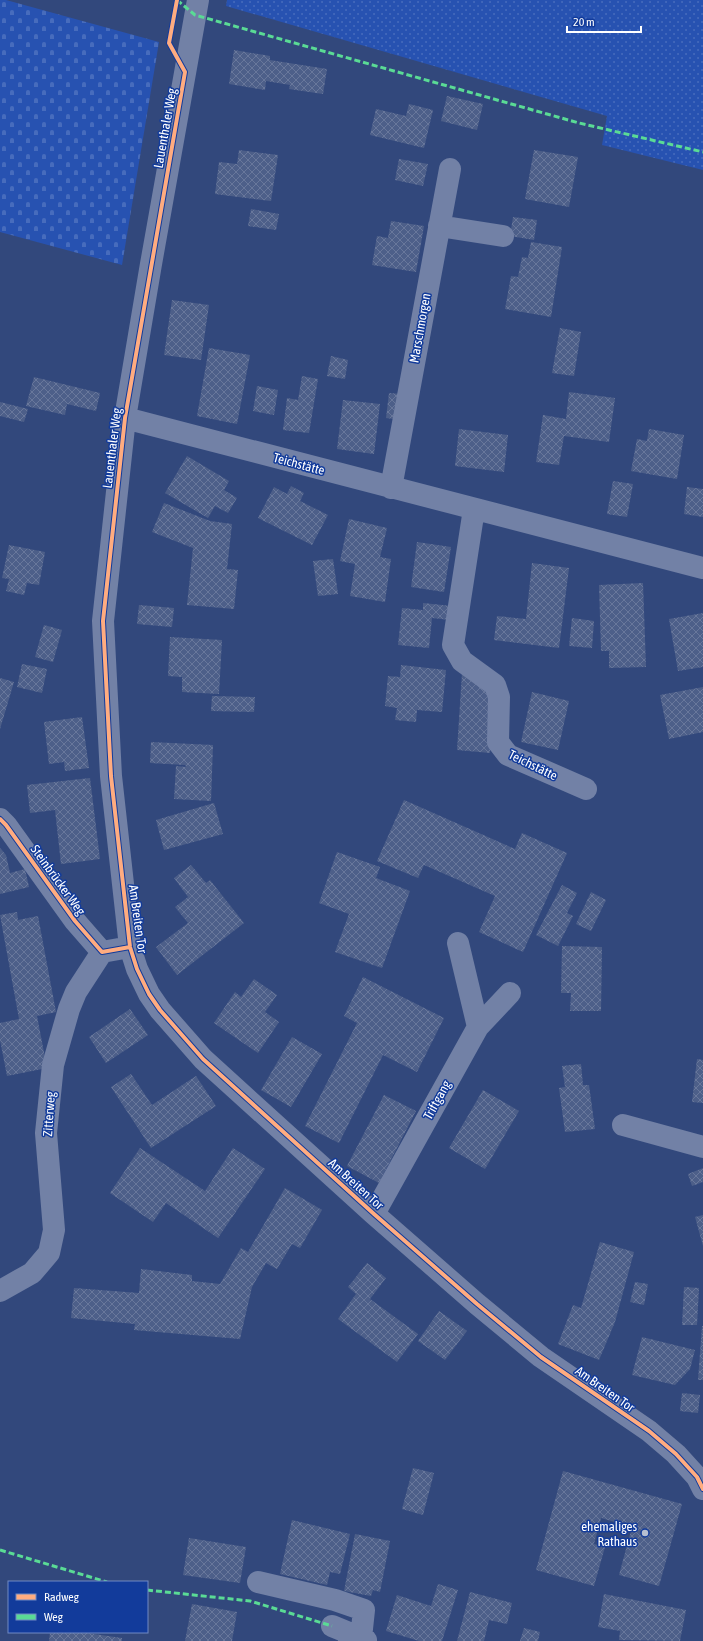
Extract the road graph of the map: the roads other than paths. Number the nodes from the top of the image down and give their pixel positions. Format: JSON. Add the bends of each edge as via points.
{"nodes":[{"id":1,"x":197,"y":7,"type":"edge"},
{"id":2,"x":450,"y":169,"type":"dead end"},
{"id":3,"x":439,"y":226,"type":"junction"},
{"id":4,"x":503,"y":236,"type":"dead end"},
{"id":5,"x":125,"y":418,"type":"junction"},
{"id":6,"x":391,"y":488,"type":"junction"},
{"id":7,"x":474,"y":509,"type":"junction"},
{"id":8,"x":703,"y":568,"type":"edge"},
{"id":9,"x":586,"y":789,"type":"dead end"},
{"id":10,"x":0,"y":819,"type":"edge"},
{"id":11,"x":117,"y":831,"type":"joint"},
{"id":12,"x":458,"y":943,"type":"dead end"},
{"id":13,"x":130,"y":947,"type":"junction"},
{"id":14,"x":102,"y":952,"type":"junction"},
{"id":15,"x":510,"y":993,"type":"dead end"},
{"id":16,"x":478,"y":1027,"type":"junction"},
{"id":17,"x":623,"y":1125,"type":"dead end"},
{"id":18,"x":703,"y":1147,"type":"edge"},
{"id":19,"x":374,"y":1214,"type":"junction"},
{"id":20,"x":0,"y":1291,"type":"edge"},
{"id":21,"x":701,"y":1480,"type":"edge"},
{"id":22,"x":258,"y":1582,"type":"dead end"},
{"id":23,"x":332,"y":1626,"type":"dead end"},
{"id":24,"x":359,"y":1640,"type":"edge"}],
"edges":[{"from":1,"to":5,"type":"street","name":"Lauenthaler Weg"},
{"from":2,"to":3,"type":"street","name":"Marschmorgen"},
{"from":3,"to":4,"type":"street"},
{"from":3,"to":6,"type":"street","name":"Marschmorgen"},
{"from":5,"to":6,"type":"street","name":"Teichstätte"},
{"from":5,"to":11,"type":"street","name":"Lauenthaler Weg","via":[[103,621],[111,776]]},
{"from":6,"to":7,"type":"street","name":"Teichstätte"},
{"from":7,"to":8,"type":"street","name":"Teichstätte"},
{"from":7,"to":9,"type":"street","name":"Teichstätte","via":[[453,645],[462,660],[495,685],[499,697],[498,742],[508,755]]},
{"from":10,"to":14,"type":"street","name":"Steinbrücker Weg","via":[[75,921]]},
{"from":11,"to":13,"type":"street","name":"Am Breiten Tor"},
{"from":12,"to":16,"type":"street"},
{"from":13,"to":14,"type":"street"},
{"from":13,"to":19,"type":"street","name":"Am Breiten Tor","via":[[149,994],[203,1059]]},
{"from":14,"to":20,"type":"street","name":"Zitterweg","via":[[76,992],[53,1065],[46,1133],[54,1230],[49,1253],[32,1273]]},
{"from":15,"to":16,"type":"street","name":"Triftgang"},
{"from":16,"to":19,"type":"street","name":"Triftgang"},
{"from":17,"to":18,"type":"street"},
{"from":19,"to":21,"type":"street","name":"Am Breiten Tor","via":[[541,1357],[649,1431]]},
{"from":22,"to":24,"type":"street","via":[[335,1600],[364,1610]]},
{"from":23,"to":24,"type":"street"}]}
